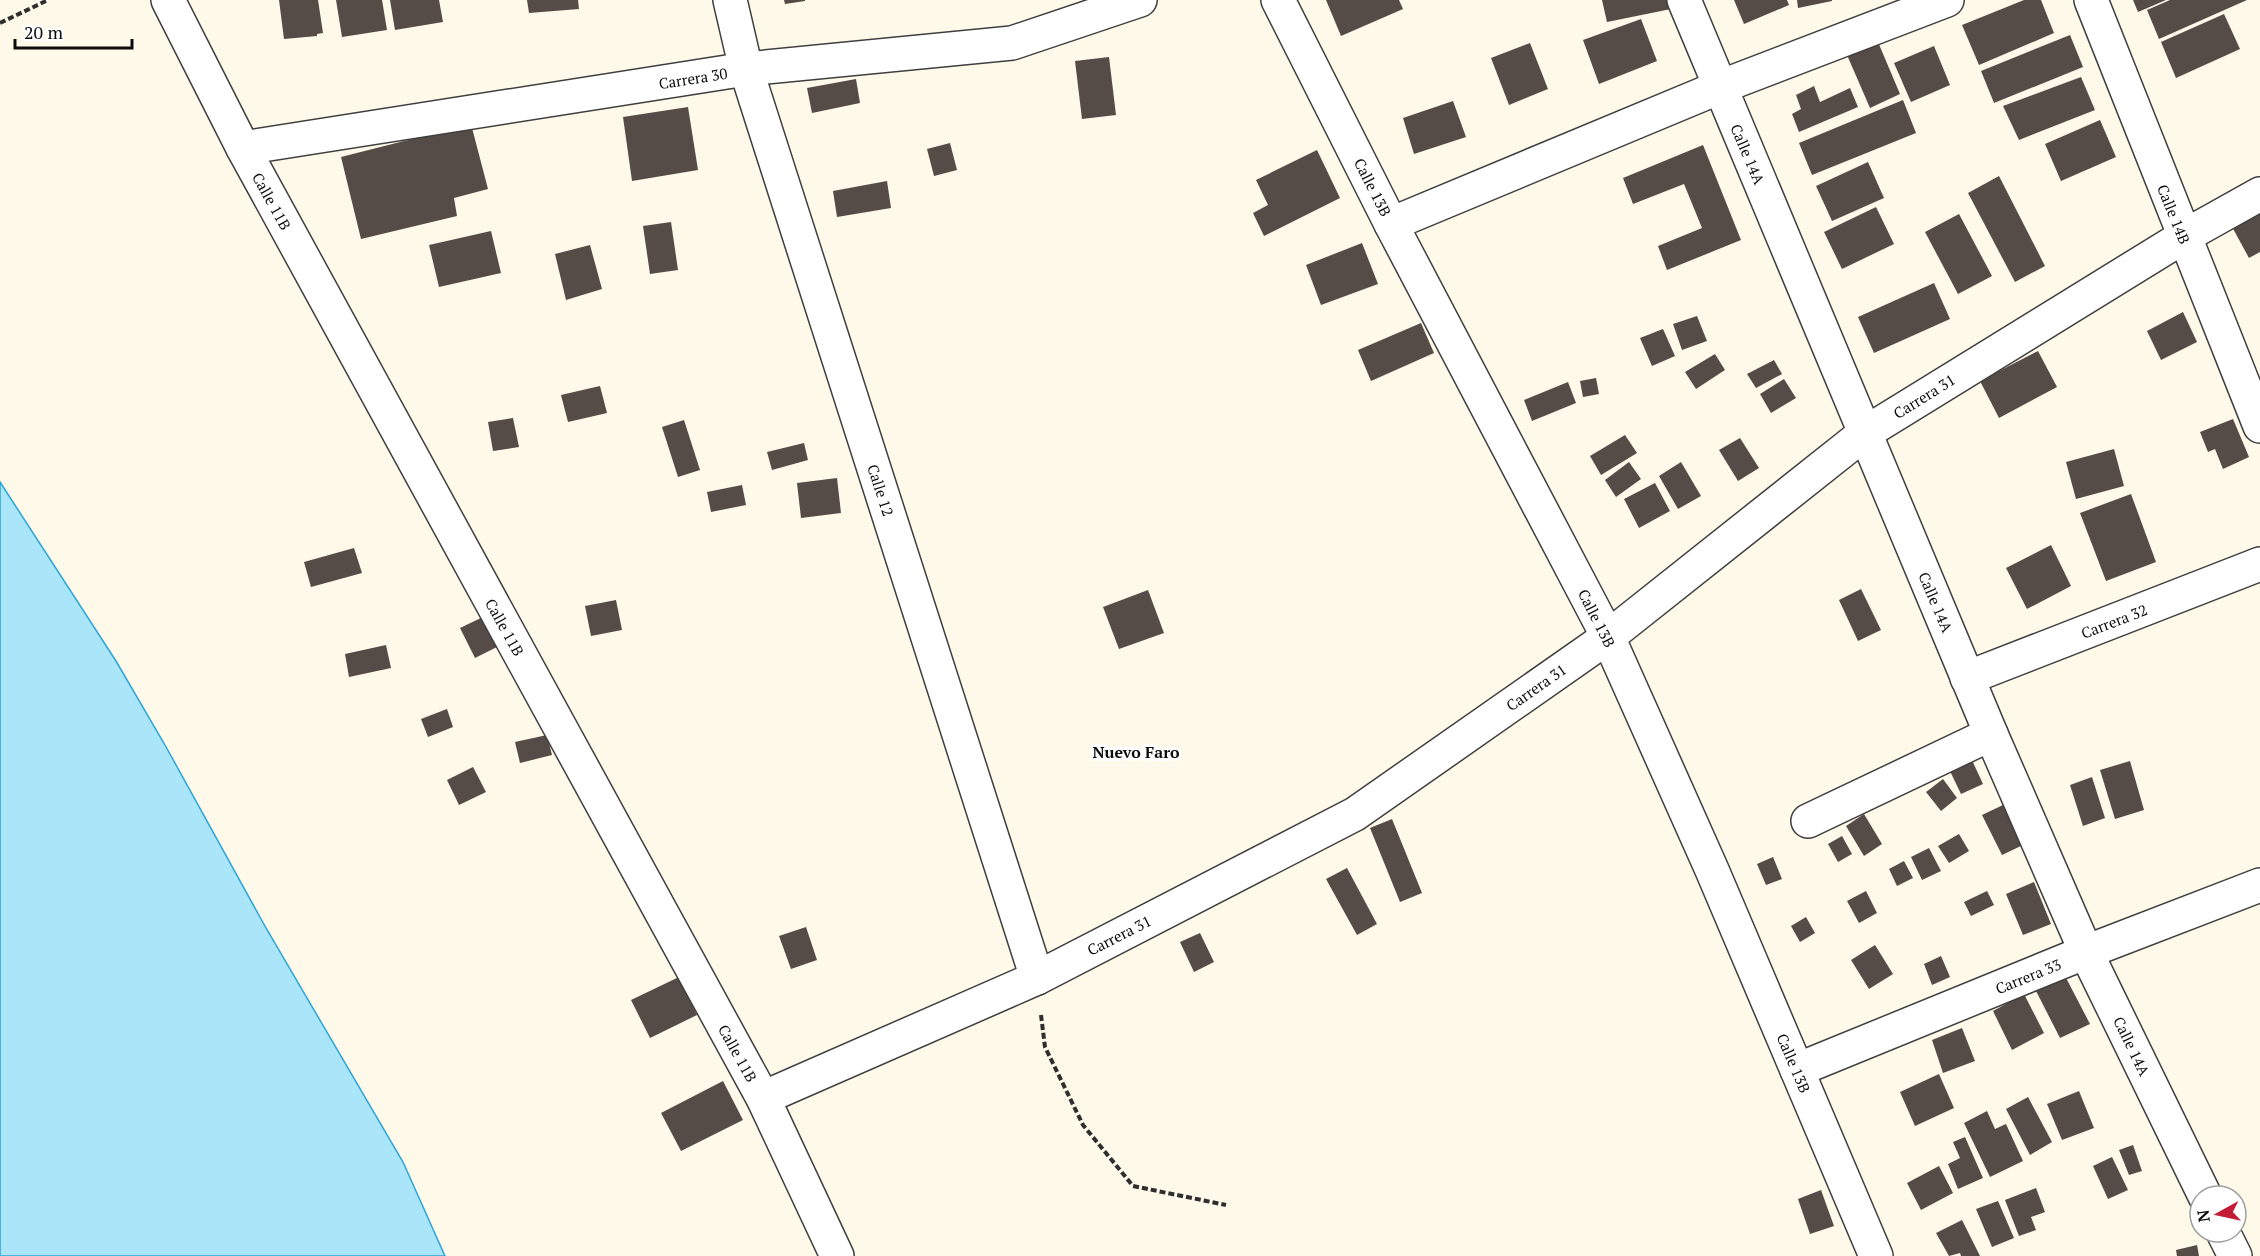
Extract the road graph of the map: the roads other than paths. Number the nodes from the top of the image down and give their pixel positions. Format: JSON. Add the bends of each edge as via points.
{"nodes":[{"id":1,"x":168,"y":0,"type":"edge"},
{"id":2,"x":730,"y":0,"type":"edge"},
{"id":3,"x":1140,"y":0,"type":"edge"},
{"id":4,"x":1278,"y":0,"type":"edge"},
{"id":5,"x":1684,"y":0,"type":"edge"},
{"id":6,"x":1947,"y":0,"type":"edge"},
{"id":7,"x":2091,"y":0,"type":"edge"},
{"id":8,"x":746,"y":69,"type":"junction"},
{"id":9,"x":1720,"y":87,"type":"junction"},
{"id":10,"x":243,"y":148,"type":"junction"},
{"id":11,"x":2260,"y":194,"type":"edge"},
{"id":12,"x":1391,"y":224,"type":"junction"},
{"id":13,"x":2183,"y":237,"type":"junction"},
{"id":14,"x":2260,"y":426,"type":"edge"},
{"id":15,"x":1865,"y":433,"type":"junction"},
{"id":16,"x":2260,"y":564,"type":"edge"},
{"id":17,"x":1608,"y":638,"type":"junction"},
{"id":18,"x":1967,"y":678,"type":"junction"},
{"id":19,"x":1991,"y":734,"type":"junction"},
{"id":20,"x":1808,"y":821,"type":"dead end"},
{"id":21,"x":2260,"y":885,"type":"edge"},
{"id":22,"x":2086,"y":952,"type":"junction"},
{"id":23,"x":1037,"y":978,"type":"junction"},
{"id":24,"x":1797,"y":1070,"type":"junction"},
{"id":25,"x":763,"y":1098,"type":"junction"},
{"id":26,"x":2199,"y":1184,"type":"edge"},
{"id":27,"x":837,"y":1256,"type":"edge"},
{"id":28,"x":1876,"y":1256,"type":"edge"}],
"edges":[{"from":1,"to":10,"type":"street","name":"Calle 11B"},
{"from":2,"to":8,"type":"street","name":"Calle 12"},
{"from":3,"to":8,"type":"street","name":"Carrera 30","via":[[1012,43]]},
{"from":4,"to":12,"type":"street","name":"Calle 13B"},
{"from":5,"to":9,"type":"street","name":"Calle 14A"},
{"from":6,"to":9,"type":"street"},
{"from":7,"to":13,"type":"street","name":"Calle 14B"},
{"from":8,"to":10,"type":"street","name":"Carrera 30"},
{"from":8,"to":23,"type":"street","name":"Calle 12"},
{"from":9,"to":12,"type":"street"},
{"from":9,"to":15,"type":"street","name":"Calle 14A"},
{"from":10,"to":25,"type":"street","name":"Calle 11B"},
{"from":11,"to":13,"type":"street","name":"Carrera 31"},
{"from":12,"to":17,"type":"street","name":"Calle 13B"},
{"from":13,"to":14,"type":"street","name":"Calle 14B"},
{"from":13,"to":15,"type":"street","name":"Carrera 31"},
{"from":15,"to":17,"type":"street","name":"Carrera 31"},
{"from":15,"to":18,"type":"street","name":"Calle 14A"},
{"from":16,"to":18,"type":"street","name":"Carrera 32"},
{"from":17,"to":23,"type":"street","name":"Carrera 31","via":[[1355,814]]},
{"from":17,"to":24,"type":"street","name":"Calle 13B"},
{"from":18,"to":19,"type":"street","name":"Calle 14A"},
{"from":19,"to":20,"type":"street"},
{"from":19,"to":22,"type":"street","name":"Calle 14A"},
{"from":21,"to":22,"type":"street","name":"Carrera 33"},
{"from":22,"to":24,"type":"street","name":"Carrera 33"},
{"from":22,"to":26,"type":"street","name":"Calle 14A"},
{"from":23,"to":25,"type":"street","name":"Carrera 31"},
{"from":24,"to":28,"type":"street","name":"Calle 13B"},
{"from":25,"to":27,"type":"street","name":"Calle 11B"}]}
